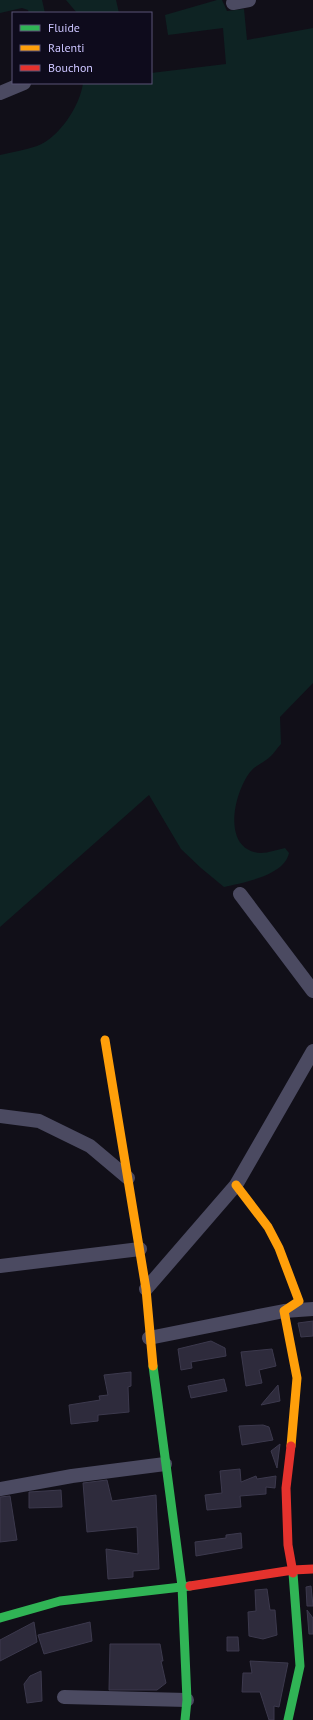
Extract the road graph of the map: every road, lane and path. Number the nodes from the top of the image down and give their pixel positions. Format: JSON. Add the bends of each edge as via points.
{"nodes":[{"id":1,"x":249,"y":0,"type":"edge"},
{"id":2,"x":234,"y":3,"type":"dead end"},
{"id":3,"x":22,"y":84,"type":"edge"},
{"id":4,"x":0,"y":93,"type":"edge"},
{"id":5,"x":240,"y":894,"type":"dead end"},
{"id":6,"x":313,"y":991,"type":"edge"},
{"id":7,"x":105,"y":1040,"type":"dead end"},
{"id":8,"x":313,"y":1051,"type":"edge"},
{"id":9,"x":0,"y":1116,"type":"edge"},
{"id":10,"x":128,"y":1178,"type":"junction"},
{"id":11,"x":236,"y":1185,"type":"junction"},
{"id":12,"x":140,"y":1249,"type":"junction"},
{"id":13,"x":0,"y":1266,"type":"edge"},
{"id":14,"x":146,"y":1289,"type":"junction"},
{"id":15,"x":313,"y":1309,"type":"edge"},
{"id":16,"x":284,"y":1311,"type":"junction"},
{"id":17,"x":149,"y":1338,"type":"junction"},
{"id":18,"x":165,"y":1464,"type":"junction"},
{"id":19,"x":0,"y":1489,"type":"edge"},
{"id":20,"x":313,"y":1569,"type":"edge"},
{"id":21,"x":293,"y":1570,"type":"junction"},
{"id":22,"x":182,"y":1586,"type":"junction"},
{"id":23,"x":0,"y":1618,"type":"edge"},
{"id":24,"x":64,"y":1696,"type":"dead end"},
{"id":25,"x":187,"y":1700,"type":"junction"},
{"id":26,"x":185,"y":1720,"type":"edge"},
{"id":27,"x":288,"y":1720,"type":"edge"}],
"edges":[{"from":1,"to":2,"type":"street"},
{"from":3,"to":4,"type":"street"},
{"from":5,"to":6,"type":"street"},
{"from":7,"to":10,"type":"street"},
{"from":8,"to":11,"type":"street"},
{"from":9,"to":10,"type":"street","via":[[39,1121],[90,1146]]},
{"from":10,"to":12,"type":"street"},
{"from":11,"to":14,"type":"street"},
{"from":11,"to":16,"type":"street","via":[[268,1226],[279,1248],[299,1301]]},
{"from":12,"to":13,"type":"street"},
{"from":12,"to":14,"type":"street"},
{"from":14,"to":17,"type":"street"},
{"from":15,"to":16,"type":"street"},
{"from":16,"to":17,"type":"street"},
{"from":16,"to":21,"type":"street","via":[[297,1378],[286,1488],[288,1545]]},
{"from":17,"to":18,"type":"street"},
{"from":18,"to":19,"type":"street","via":[[72,1476]]},
{"from":18,"to":22,"type":"street"},
{"from":20,"to":21,"type":"street"},
{"from":21,"to":22,"type":"street","via":[[219,1583]]},
{"from":21,"to":27,"type":"street","via":[[300,1666]]},
{"from":22,"to":23,"type":"street","via":[[60,1601]]},
{"from":22,"to":25,"type":"street"},
{"from":24,"to":25,"type":"street"},
{"from":25,"to":26,"type":"street"}]}
